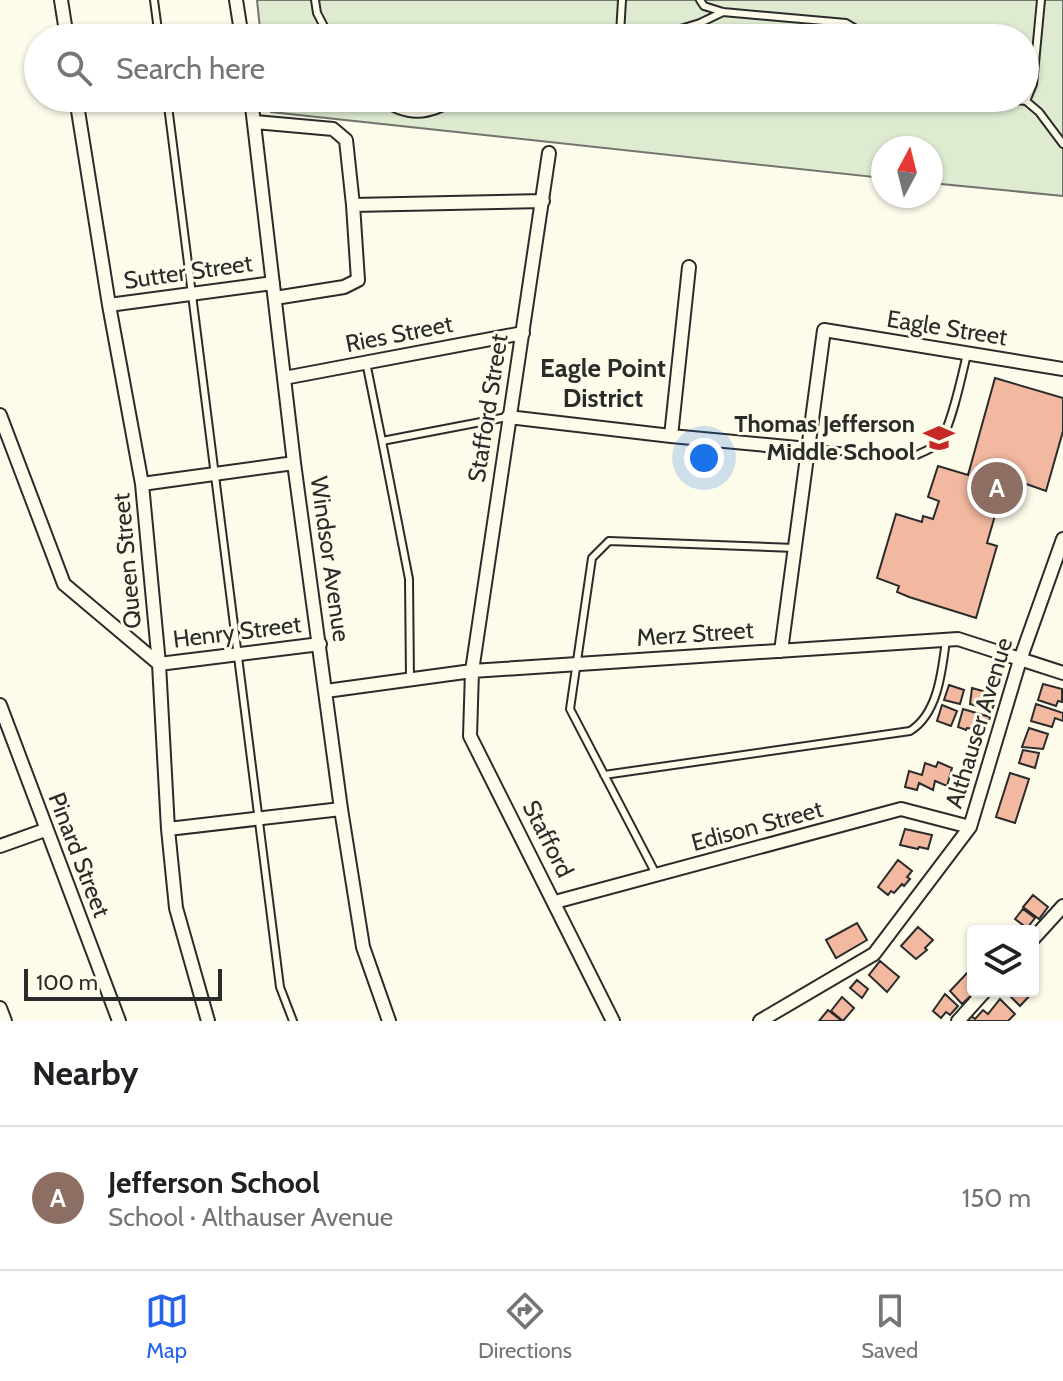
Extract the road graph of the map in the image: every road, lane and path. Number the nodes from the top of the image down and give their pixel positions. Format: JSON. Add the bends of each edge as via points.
{"nodes":[{"id":1,"x":61,"y":0,"type":"edge"},
{"id":2,"x":154,"y":0,"type":"edge"},
{"id":3,"x":236,"y":0,"type":"edge"},
{"id":4,"x":315,"y":0,"type":"edge"},
{"id":5,"x":622,"y":0,"type":"edge"},
{"id":6,"x":700,"y":0,"type":"edge"},
{"id":7,"x":1041,"y":0,"type":"edge"},
{"id":8,"x":723,"y":12,"type":"junction"},
{"id":9,"x":65,"y":24,"type":"edge"},
{"id":10,"x":157,"y":24,"type":"edge"},
{"id":11,"x":240,"y":24,"type":"edge"},
{"id":12,"x":323,"y":24,"type":"edge"},
{"id":13,"x":621,"y":24,"type":"edge"},
{"id":14,"x":697,"y":24,"type":"edge"},
{"id":15,"x":848,"y":24,"type":"edge"},
{"id":16,"x":1039,"y":24,"type":"edge"},
{"id":17,"x":78,"y":112,"type":"edge"},
{"id":18,"x":169,"y":112,"type":"edge"},
{"id":19,"x":253,"y":112,"type":"edge"},
{"id":20,"x":406,"y":112,"type":"edge"},
{"id":21,"x":434,"y":112,"type":"edge"},
{"id":22,"x":1039,"y":112,"type":"edge"},
{"id":23,"x":255,"y":122,"type":"junction"},
{"id":24,"x":1063,"y":144,"type":"edge"},
{"id":25,"x":549,"y":153,"type":"dead end"},
{"id":26,"x":543,"y":201,"type":"junction"},
{"id":27,"x":353,"y":205,"type":"junction"},
{"id":28,"x":689,"y":267,"type":"dead end"},
{"id":29,"x":273,"y":283,"type":"junction"},
{"id":30,"x":193,"y":294,"type":"junction"},
{"id":31,"x":275,"y":298,"type":"junction"},
{"id":32,"x":109,"y":305,"type":"junction"},
{"id":33,"x":523,"y":333,"type":"junction"},
{"id":34,"x":967,"y":354,"type":"junction"},
{"id":35,"x":366,"y":362,"type":"junction"},
{"id":36,"x":1063,"y":369,"type":"edge"},
{"id":37,"x":284,"y":378,"type":"junction"},
{"id":38,"x":0,"y":415,"type":"edge"},
{"id":39,"x":508,"y":417,"type":"junction"},
{"id":40,"x":671,"y":436,"type":"junction"},
{"id":41,"x":382,"y":441,"type":"junction"},
{"id":42,"x":808,"y":449,"type":"junction"},
{"id":43,"x":294,"y":463,"type":"junction"},
{"id":44,"x":215,"y":474,"type":"junction"},
{"id":45,"x":142,"y":484,"type":"junction"},
{"id":46,"x":1063,"y":539,"type":"edge"},
{"id":47,"x":795,"y":548,"type":"junction"},
{"id":48,"x":946,"y":640,"type":"junction"},
{"id":49,"x":320,"y":644,"type":"junction"},
{"id":50,"x":781,"y":651,"type":"junction"},
{"id":51,"x":239,"y":654,"type":"junction"},
{"id":52,"x":1020,"y":660,"type":"junction"},
{"id":53,"x":159,"y":664,"type":"junction"},
{"id":54,"x":575,"y":664,"type":"junction"},
{"id":55,"x":472,"y":671,"type":"junction"},
{"id":56,"x":1063,"y":673,"type":"edge"},
{"id":57,"x":410,"y":679,"type":"junction"},
{"id":58,"x":326,"y":691,"type":"junction"},
{"id":59,"x":0,"y":705,"type":"edge"},
{"id":60,"x":604,"y":775,"type":"junction"},
{"id":61,"x":341,"y":809,"type":"junction"},
{"id":62,"x":261,"y":818,"type":"junction"},
{"id":63,"x":970,"y":827,"type":"junction"},
{"id":64,"x":168,"y":829,"type":"junction"},
{"id":65,"x":45,"y":830,"type":"junction"},
{"id":66,"x":0,"y":846,"type":"edge"},
{"id":67,"x":657,"y":876,"type":"junction"},
{"id":68,"x":555,"y":902,"type":"junction"},
{"id":69,"x":1063,"y":906,"type":"edge"},
{"id":70,"x":1039,"y":932,"type":"edge"},
{"id":71,"x":980,"y":997,"type":"edge"},
{"id":72,"x":0,"y":1008,"type":"edge"},
{"id":73,"x":5,"y":1021,"type":"edge"},
{"id":74,"x":119,"y":1021,"type":"edge"},
{"id":75,"x":208,"y":1021,"type":"edge"},
{"id":76,"x":293,"y":1021,"type":"edge"},
{"id":77,"x":389,"y":1021,"type":"edge"},
{"id":78,"x":613,"y":1021,"type":"edge"},
{"id":79,"x":760,"y":1021,"type":"edge"},
{"id":80,"x":958,"y":1021,"type":"edge"}],
"edges":[{"from":1,"to":9,"type":"street"},
{"from":2,"to":10,"type":"lane"},
{"from":3,"to":11,"type":"street"},
{"from":4,"to":12,"type":"lane"},
{"from":5,"to":13,"type":"lane"},
{"from":6,"to":8,"type":"lane"},
{"from":7,"to":16,"type":"lane"},
{"from":8,"to":14,"type":"lane"},
{"from":8,"to":15,"type":"lane"},
{"from":17,"to":32,"type":"street","name":"Queen Street"},
{"from":18,"to":30,"type":"lane"},
{"from":19,"to":23,"type":"street","name":"Windsor Avenue"},
{"from":20,"to":21,"type":"lane"},
{"from":22,"to":24,"type":"lane"},
{"from":23,"to":27,"type":"street","via":[[333,129],[346,140]]},
{"from":23,"to":29,"type":"street","name":"Windsor Avenue"},
{"from":25,"to":26,"type":"street","name":"Stafford Street"},
{"from":26,"to":27,"type":"street"},
{"from":26,"to":33,"type":"street","name":"Stafford Street"},
{"from":27,"to":31,"type":"street","via":[[358,280]]},
{"from":28,"to":40,"type":"street"},
{"from":29,"to":30,"type":"street","name":"Sutter Street"},
{"from":29,"to":31,"type":"street","name":"Windsor Avenue"},
{"from":30,"to":32,"type":"street","name":"Sutter Street"},
{"from":30,"to":44,"type":"lane"},
{"from":31,"to":37,"type":"street","name":"Windsor Avenue"},
{"from":32,"to":45,"type":"street","name":"Queen Street"},
{"from":33,"to":35,"type":"street","name":"Ries Street"},
{"from":33,"to":39,"type":"street","name":"Stafford Street"},
{"from":34,"to":36,"type":"street","name":"Eagle Street"},
{"from":34,"to":42,"type":"lane","via":[[941,440],[928,450],[914,456]]},
{"from":34,"to":42,"type":"street","name":"Eagle Street","via":[[824,330]]},
{"from":35,"to":37,"type":"street","name":"Ries Street"},
{"from":35,"to":41,"type":"lane"},
{"from":37,"to":43,"type":"street","name":"Windsor Avenue"},
{"from":38,"to":53,"type":"street","via":[[64,584]]},
{"from":39,"to":40,"type":"street"},
{"from":39,"to":41,"type":"lane"},
{"from":39,"to":55,"type":"street","name":"Stafford Street"},
{"from":40,"to":42,"type":"street"},
{"from":41,"to":57,"type":"lane","via":[[409,579]]},
{"from":42,"to":47,"type":"street"},
{"from":43,"to":44,"type":"street"},
{"from":43,"to":49,"type":"street","name":"Windsor Avenue"},
{"from":44,"to":45,"type":"street"},
{"from":44,"to":51,"type":"lane"},
{"from":45,"to":53,"type":"street","name":"Queen Street"},
{"from":46,"to":52,"type":"street","name":"Althauser Avenue"},
{"from":47,"to":50,"type":"street"},
{"from":47,"to":54,"type":"lane","via":[[609,541],[592,558]]},
{"from":48,"to":50,"type":"street","name":"Merz Street"},
{"from":48,"to":52,"type":"street","name":"Merz Street","via":[[958,639]]},
{"from":48,"to":60,"type":"lane","via":[[929,716],[910,731]]},
{"from":49,"to":51,"type":"street","name":"Henry Street"},
{"from":49,"to":58,"type":"street","name":"Windsor Avenue"},
{"from":50,"to":54,"type":"street","name":"Merz Street"},
{"from":51,"to":53,"type":"street","name":"Henry Street"},
{"from":51,"to":62,"type":"lane"},
{"from":52,"to":56,"type":"street","name":"Merz Street"},
{"from":52,"to":63,"type":"street","name":"Althauser Avenue"},
{"from":53,"to":64,"type":"street","name":"Queen Street"},
{"from":54,"to":55,"type":"street","name":"Merz Street"},
{"from":54,"to":60,"type":"lane","via":[[570,709]]},
{"from":55,"to":57,"type":"street","name":"Merz Street"},
{"from":55,"to":68,"type":"street","name":"Stafford","via":[[470,736]]},
{"from":57,"to":58,"type":"street","name":"Merz Street"},
{"from":58,"to":61,"type":"street","name":"Windsor Avenue"},
{"from":59,"to":65,"type":"street","name":"Pinard Street"},
{"from":60,"to":67,"type":"lane"},
{"from":61,"to":62,"type":"street"},
{"from":61,"to":77,"type":"street","name":"Windsor Avenue","via":[[363,947]]},
{"from":62,"to":64,"type":"street"},
{"from":62,"to":76,"type":"lane","via":[[280,987]]},
{"from":63,"to":67,"type":"street","name":"Edison Street","via":[[901,809]]},
{"from":63,"to":79,"type":"street","name":"Althauser Avenue","via":[[874,954]]},
{"from":64,"to":75,"type":"street","name":"Queen Street","via":[[176,908]]},
{"from":65,"to":66,"type":"street"},
{"from":65,"to":74,"type":"street","name":"Pinard Street"},
{"from":67,"to":68,"type":"street","name":"Edison Street"},
{"from":68,"to":78,"type":"street","name":"Stafford"},
{"from":69,"to":70,"type":"street"},
{"from":71,"to":80,"type":"street"},
{"from":72,"to":73,"type":"street"}]}
